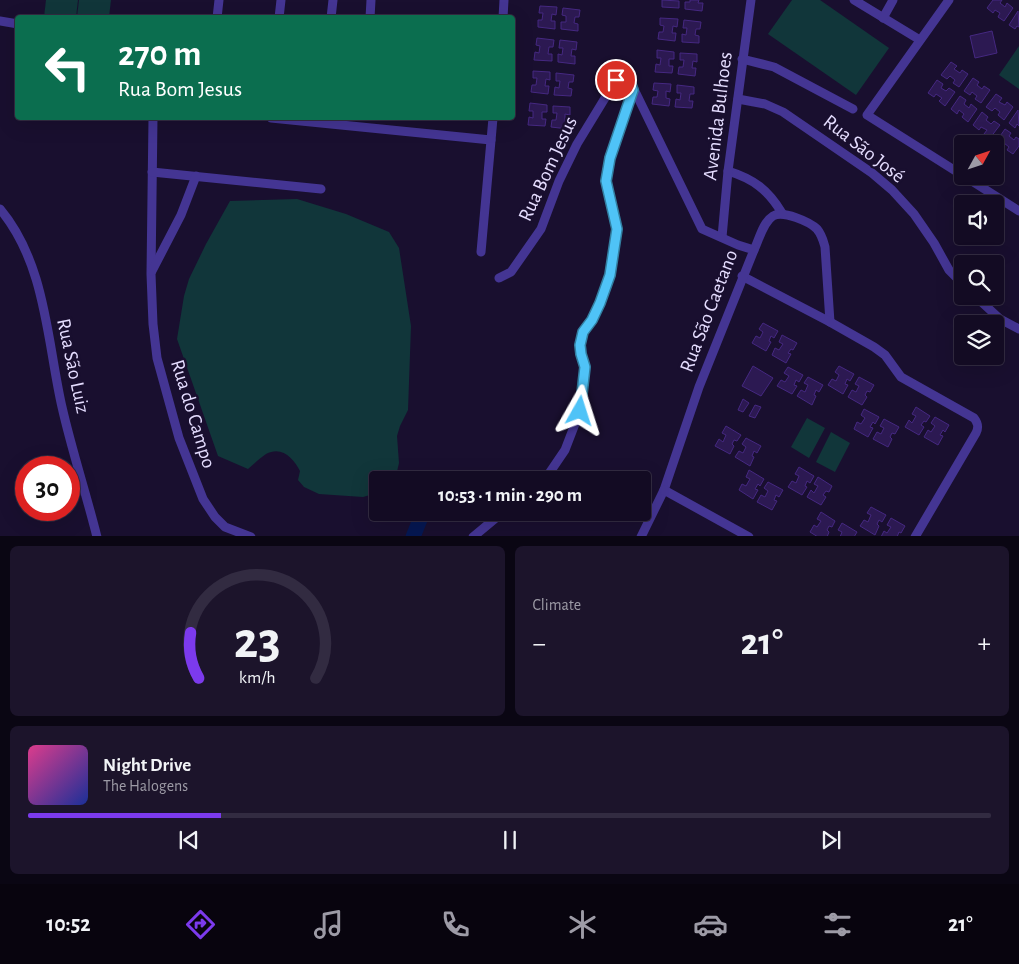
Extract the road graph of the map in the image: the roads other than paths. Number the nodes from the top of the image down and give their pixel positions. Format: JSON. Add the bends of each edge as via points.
{"nodes":[{"id":1,"x":219,"y":0,"type":"edge"},
{"id":2,"x":281,"y":0,"type":"edge"},
{"id":3,"x":333,"y":0,"type":"edge"},
{"id":4,"x":372,"y":0,"type":"edge"},
{"id":5,"x":504,"y":0,"type":"edge"},
{"id":6,"x":751,"y":0,"type":"edge"},
{"id":7,"x":854,"y":0,"type":"edge"},
{"id":8,"x":893,"y":0,"type":"edge"},
{"id":9,"x":949,"y":0,"type":"edge"},
{"id":10,"x":217,"y":15,"type":"edge"},
{"id":11,"x":279,"y":15,"type":"edge"},
{"id":12,"x":331,"y":15,"type":"edge"},
{"id":13,"x":370,"y":15,"type":"edge"},
{"id":14,"x":503,"y":15,"type":"edge"},
{"id":15,"x":883,"y":18,"type":"junction"},
{"id":16,"x":0,"y":21,"type":"edge"},
{"id":17,"x":15,"y":24,"type":"edge"},
{"id":18,"x":920,"y":40,"type":"junction"},
{"id":19,"x":742,"y":59,"type":"junction"},
{"id":20,"x":628,"y":77,"type":"joint"},
{"id":21,"x":633,"y":90,"type":"junction"},
{"id":22,"x":738,"y":99,"type":"junction"},
{"id":23,"x":853,"y":110,"type":"dead end"},
{"id":24,"x":153,"y":120,"type":"edge"},
{"id":25,"x":291,"y":120,"type":"edge"},
{"id":26,"x":493,"y":120,"type":"edge"},
{"id":27,"x":491,"y":140,"type":"junction"},
{"id":28,"x":954,"y":170,"type":"edge"},
{"id":29,"x":728,"y":171,"type":"junction"},
{"id":30,"x":152,"y":172,"type":"junction"},
{"id":31,"x":196,"y":176,"type":"junction"},
{"id":32,"x":977,"y":185,"type":"edge"},
{"id":33,"x":321,"y":189,"type":"dead end"},
{"id":34,"x":0,"y":209,"type":"edge"},
{"id":35,"x":1019,"y":211,"type":"edge"},
{"id":36,"x":782,"y":213,"type":"junction"},
{"id":37,"x":722,"y":237,"type":"junction"},
{"id":38,"x":754,"y":250,"type":"junction"},
{"id":39,"x":480,"y":252,"type":"dead end"},
{"id":40,"x":151,"y":274,"type":"junction"},
{"id":41,"x":954,"y":274,"type":"edge"},
{"id":42,"x":742,"y":276,"type":"junction"},
{"id":43,"x":499,"y":278,"type":"dead end"},
{"id":44,"x":985,"y":305,"type":"edge"},
{"id":45,"x":830,"y":322,"type":"junction"},
{"id":46,"x":1019,"y":329,"type":"edge"},
{"id":47,"x":551,"y":471,"type":"edge"},
{"id":48,"x":664,"y":490,"type":"junction"},
{"id":49,"x":492,"y":521,"type":"edge"},
{"id":50,"x":97,"y":536,"type":"edge"},
{"id":51,"x":251,"y":536,"type":"edge"},
{"id":52,"x":474,"y":536,"type":"edge"},
{"id":53,"x":641,"y":536,"type":"edge"},
{"id":54,"x":750,"y":536,"type":"edge"},
{"id":55,"x":915,"y":536,"type":"edge"}],
"edges":[{"from":1,"to":10,"type":"street"},
{"from":2,"to":11,"type":"street"},
{"from":3,"to":12,"type":"street"},
{"from":4,"to":13,"type":"street"},
{"from":5,"to":14,"type":"street"},
{"from":6,"to":19,"type":"street","name":"Avenida Bulhoes"},
{"from":7,"to":15,"type":"street"},
{"from":8,"to":15,"type":"street"},
{"from":9,"to":18,"type":"street","via":[[938,20]]},
{"from":15,"to":18,"type":"street"},
{"from":16,"to":17,"type":"street"},
{"from":18,"to":28,"type":"street","via":[[867,115]]},
{"from":19,"to":22,"type":"street","name":"Avenida Bulhoes"},
{"from":19,"to":23,"type":"street","via":[[774,67]]},
{"from":20,"to":21,"type":"street","name":"Rua São Caetano"},
{"from":20,"to":43,"type":"street","name":"Rua Bom Jesus","via":[[620,76],[616,80],[577,144],[541,228],[511,272]]},
{"from":21,"to":37,"type":"street","name":"Rua São Caetano","via":[[702,229]]},
{"from":21,"to":47,"type":"street","via":[[610,158],[606,181],[617,229],[610,275],[592,320],[583,332],[581,354],[585,367],[580,411],[565,450]]},
{"from":22,"to":29,"type":"street","name":"Avenida Bulhoes"},
{"from":22,"to":41,"type":"street","name":"Rua São José","via":[[765,104],[783,112],[872,173],[920,222]]},
{"from":24,"to":30,"type":"street","name":"Rua do Campo"},
{"from":25,"to":27,"type":"street"},
{"from":26,"to":27,"type":"street"},
{"from":27,"to":39,"type":"street"},
{"from":29,"to":36,"type":"street","via":[[752,180],[772,197]]},
{"from":29,"to":37,"type":"street","name":"Avenida Bulhoes"},
{"from":30,"to":31,"type":"street"},
{"from":30,"to":40,"type":"street","name":"Rua do Campo"},
{"from":31,"to":33,"type":"street"},
{"from":31,"to":40,"type":"street","name":"Rua do Campo","via":[[181,215]]},
{"from":32,"to":35,"type":"street"},
{"from":34,"to":50,"type":"street","name":"Rua São Luiz","via":[[27,252],[40,291],[62,408]]},
{"from":36,"to":38,"type":"street","via":[[767,223]]},
{"from":36,"to":45,"type":"street","via":[[808,223],[822,237]]},
{"from":37,"to":38,"type":"street","name":"Rua São Caetano"},
{"from":38,"to":42,"type":"street","name":"Rua São Caetano"},
{"from":40,"to":51,"type":"street","name":"Rua do Campo","via":[[157,358],[179,438],[195,480],[220,523],[229,530]]},
{"from":42,"to":45,"type":"street"},
{"from":42,"to":48,"type":"street","name":"Rua São Caetano"},
{"from":44,"to":46,"type":"street","via":[[1000,319]]},
{"from":45,"to":55,"type":"street","via":[[885,355],[901,378],[977,422],[976,433]]},
{"from":48,"to":53,"type":"street","name":"Rua São Caetano"},
{"from":48,"to":54,"type":"street"},
{"from":49,"to":52,"type":"street"}]}
